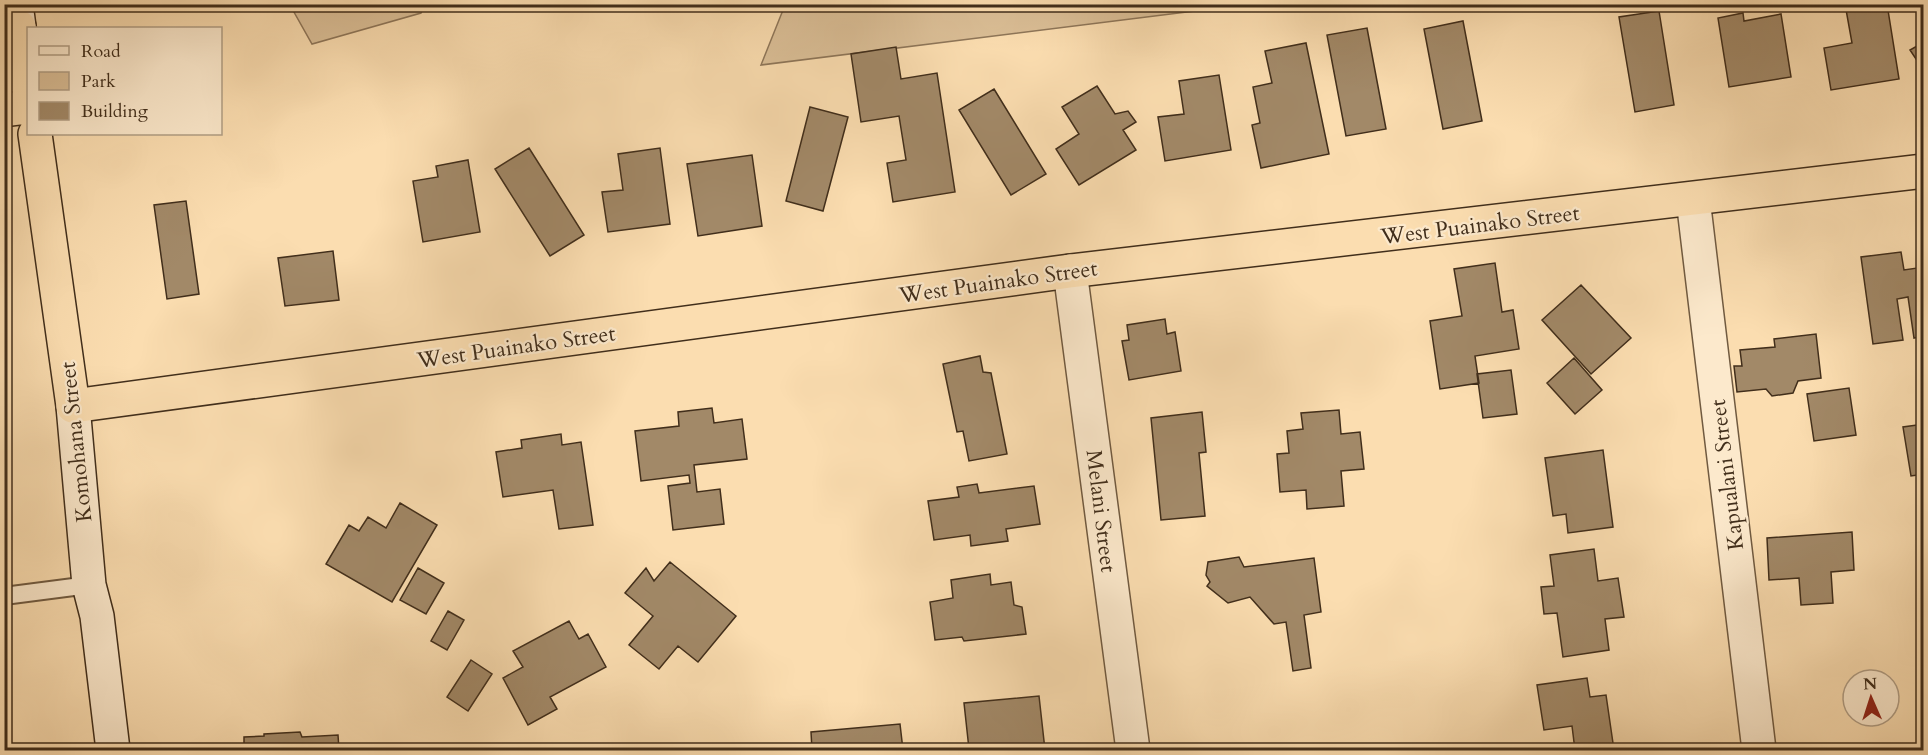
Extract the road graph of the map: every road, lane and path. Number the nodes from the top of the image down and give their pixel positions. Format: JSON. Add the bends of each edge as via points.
{"nodes":[{"id":1,"x":13,"y":20,"type":"edge"},
{"id":2,"x":27,"y":83,"type":"edge"},
{"id":3,"x":27,"y":107,"type":"edge"},
{"id":4,"x":4,"y":110,"type":"edge"},
{"id":5,"x":35,"y":135,"type":"edge"},
{"id":6,"x":1923,"y":171,"type":"edge"},
{"id":7,"x":1693,"y":199,"type":"junction"},
{"id":8,"x":1070,"y":271,"type":"junction"},
{"id":9,"x":73,"y":406,"type":"junction"},
{"id":10,"x":89,"y":585,"type":"junction"},
{"id":11,"x":4,"y":596,"type":"edge"},
{"id":12,"x":113,"y":750,"type":"edge"},
{"id":13,"x":1133,"y":750,"type":"edge"},
{"id":14,"x":1759,"y":750,"type":"edge"}],
"edges":[{"from":1,"to":2,"type":"highway"},
{"from":3,"to":4,"type":"highway"},
{"from":5,"to":9,"type":"highway","name":"Komohana Street"},
{"from":6,"to":7,"type":"highway","name":"West Puainako Street"},
{"from":7,"to":8,"type":"highway","name":"West Puainako Street"},
{"from":7,"to":14,"type":"street","name":"Kapualani Street"},
{"from":8,"to":9,"type":"highway","name":"West Puainako Street"},
{"from":8,"to":13,"type":"street","name":"Melani Street"},
{"from":9,"to":10,"type":"street","name":"Komohana Street"},
{"from":10,"to":11,"type":"lane"},
{"from":10,"to":12,"type":"street","name":"Komohana Street","via":[[97,616]]}]}
